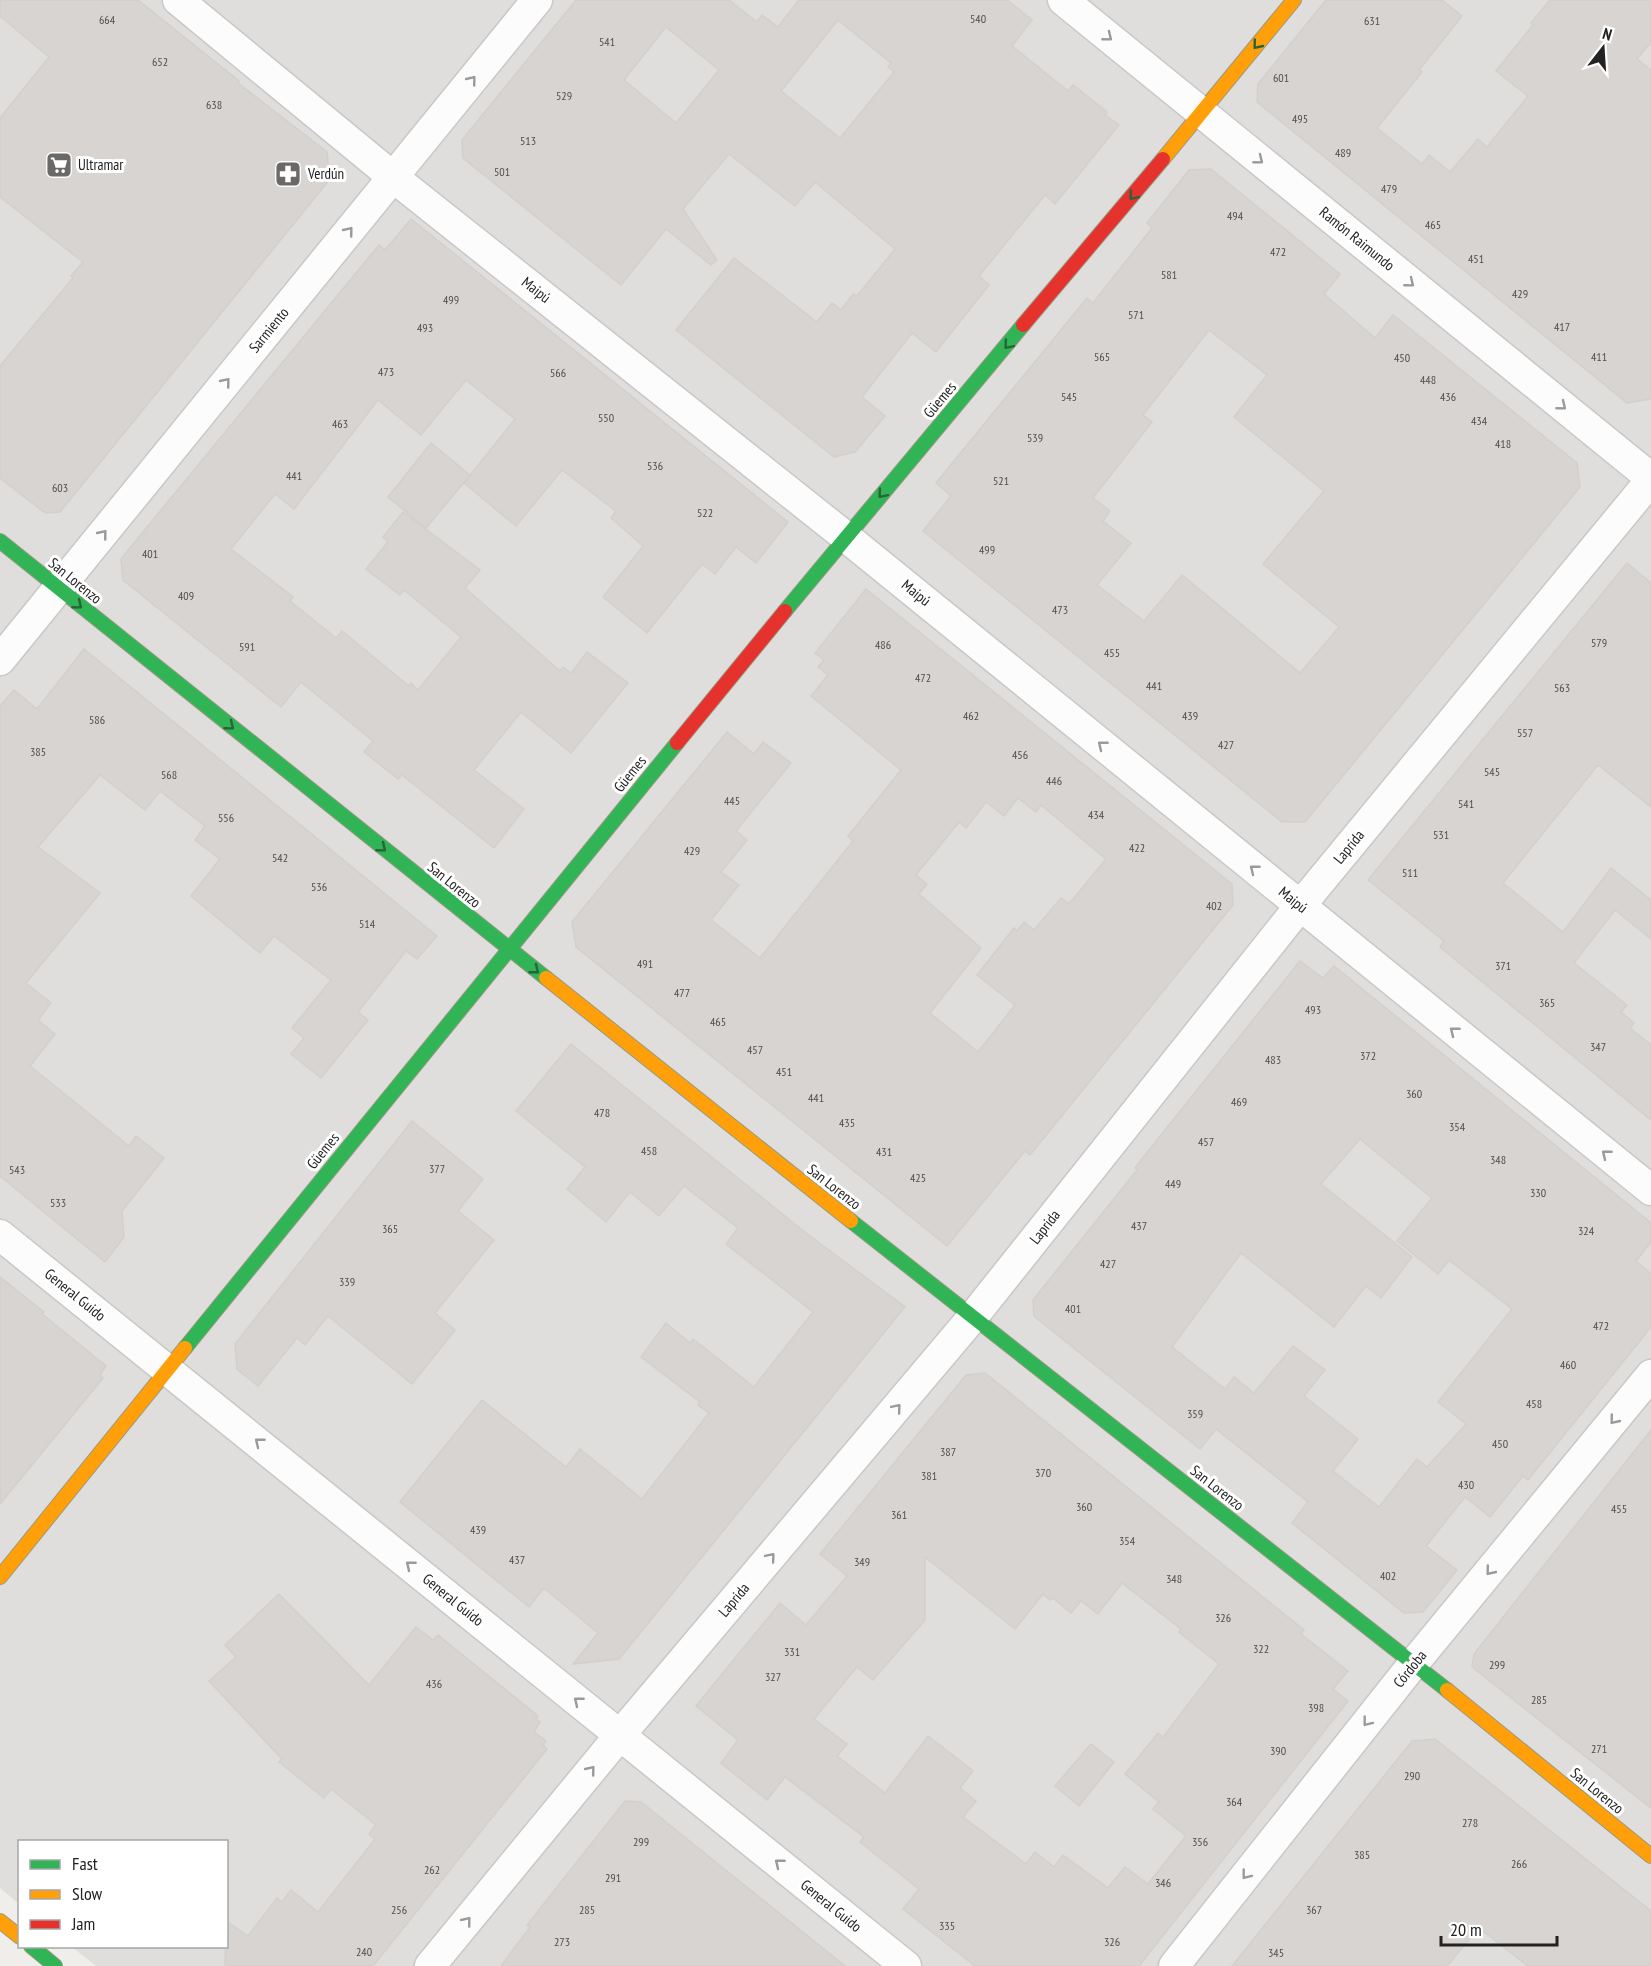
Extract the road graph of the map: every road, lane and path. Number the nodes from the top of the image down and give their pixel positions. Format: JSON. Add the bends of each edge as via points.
{"nodes":[{"id":1,"x":178,"y":0,"type":"edge"},
{"id":2,"x":537,"y":0,"type":"edge"},
{"id":3,"x":1063,"y":0,"type":"edge"},
{"id":4,"x":1294,"y":0,"type":"edge"},
{"id":5,"x":1202,"y":114,"type":"junction"},
{"id":6,"x":393,"y":177,"type":"junction"},
{"id":7,"x":1651,"y":479,"type":"edge"},
{"id":8,"x":846,"y":537,"type":"junction"},
{"id":9,"x":0,"y":541,"type":"edge"},
{"id":10,"x":58,"y":589,"type":"junction"},
{"id":11,"x":0,"y":660,"type":"edge"},
{"id":12,"x":1300,"y":906,"type":"junction"},
{"id":13,"x":508,"y":949,"type":"junction"},
{"id":14,"x":1651,"y":1190,"type":"edge"},
{"id":15,"x":0,"y":1235,"type":"edge"},
{"id":16,"x":972,"y":1318,"type":"junction"},
{"id":17,"x":169,"y":1369,"type":"junction"},
{"id":18,"x":1651,"y":1375,"type":"edge"},
{"id":19,"x":0,"y":1577,"type":"edge"},
{"id":20,"x":1414,"y":1663,"type":"junction"},
{"id":21,"x":620,"y":1735,"type":"junction"},
{"id":22,"x":1651,"y":1856,"type":"edge"},
{"id":23,"x":0,"y":1921,"type":"edge"},
{"id":24,"x":18,"y":1935,"type":"edge"},
{"id":25,"x":32,"y":1948,"type":"edge"},
{"id":26,"x":55,"y":1966,"type":"edge"},
{"id":27,"x":430,"y":1966,"type":"edge"},
{"id":28,"x":906,"y":1966,"type":"edge"},
{"id":29,"x":1174,"y":1966,"type":"edge"}],
"edges":[{"from":1,"to":6,"type":"street","name":"Maipú"},
{"from":6,"to":2,"type":"street","name":"Sarmiento","one_way":true},
{"from":3,"to":5,"type":"street","name":"Ramón Raimundo","one_way":true},
{"from":4,"to":5,"type":"street","name":"Güemes","one_way":true},
{"from":5,"to":7,"type":"street","name":"Ramón Raimundo","one_way":true},
{"from":5,"to":8,"type":"street","name":"Güemes","one_way":true},
{"from":6,"to":8,"type":"street","name":"Maipú"},
{"from":10,"to":6,"type":"street","name":"Sarmiento","one_way":true},
{"from":7,"to":12,"type":"street","name":"Laprida"},
{"from":12,"to":8,"type":"street","name":"Maipú","one_way":true},
{"from":8,"to":13,"type":"street","name":"Güemes"},
{"from":9,"to":10,"type":"street","name":"San Lorenzo"},
{"from":10,"to":11,"type":"street","name":"Sarmiento"},
{"from":10,"to":13,"type":"street","name":"San Lorenzo","one_way":true},
{"from":14,"to":12,"type":"street","name":"Maipú","one_way":true},
{"from":12,"to":16,"type":"street","name":"Laprida"},
{"from":13,"to":16,"type":"street","name":"San Lorenzo","one_way":true},
{"from":13,"to":17,"type":"street","name":"Güemes"},
{"from":15,"to":17,"type":"street","name":"General Guido"},
{"from":16,"to":20,"type":"street","name":"San Lorenzo"},
{"from":21,"to":16,"type":"street","name":"Laprida","one_way":true},
{"from":17,"to":19,"type":"street","name":"Güemes"},
{"from":21,"to":17,"type":"street","name":"General Guido","one_way":true},
{"from":18,"to":20,"type":"street","name":"Córdoba","one_way":true},
{"from":20,"to":22,"type":"street","name":"San Lorenzo"},
{"from":20,"to":29,"type":"street","name":"Córdoba","one_way":true},
{"from":27,"to":21,"type":"street","name":"Laprida","one_way":true},
{"from":28,"to":21,"type":"street","name":"General Guido","one_way":true},
{"from":23,"to":24,"type":"street"},
{"from":25,"to":26,"type":"street"}]}
